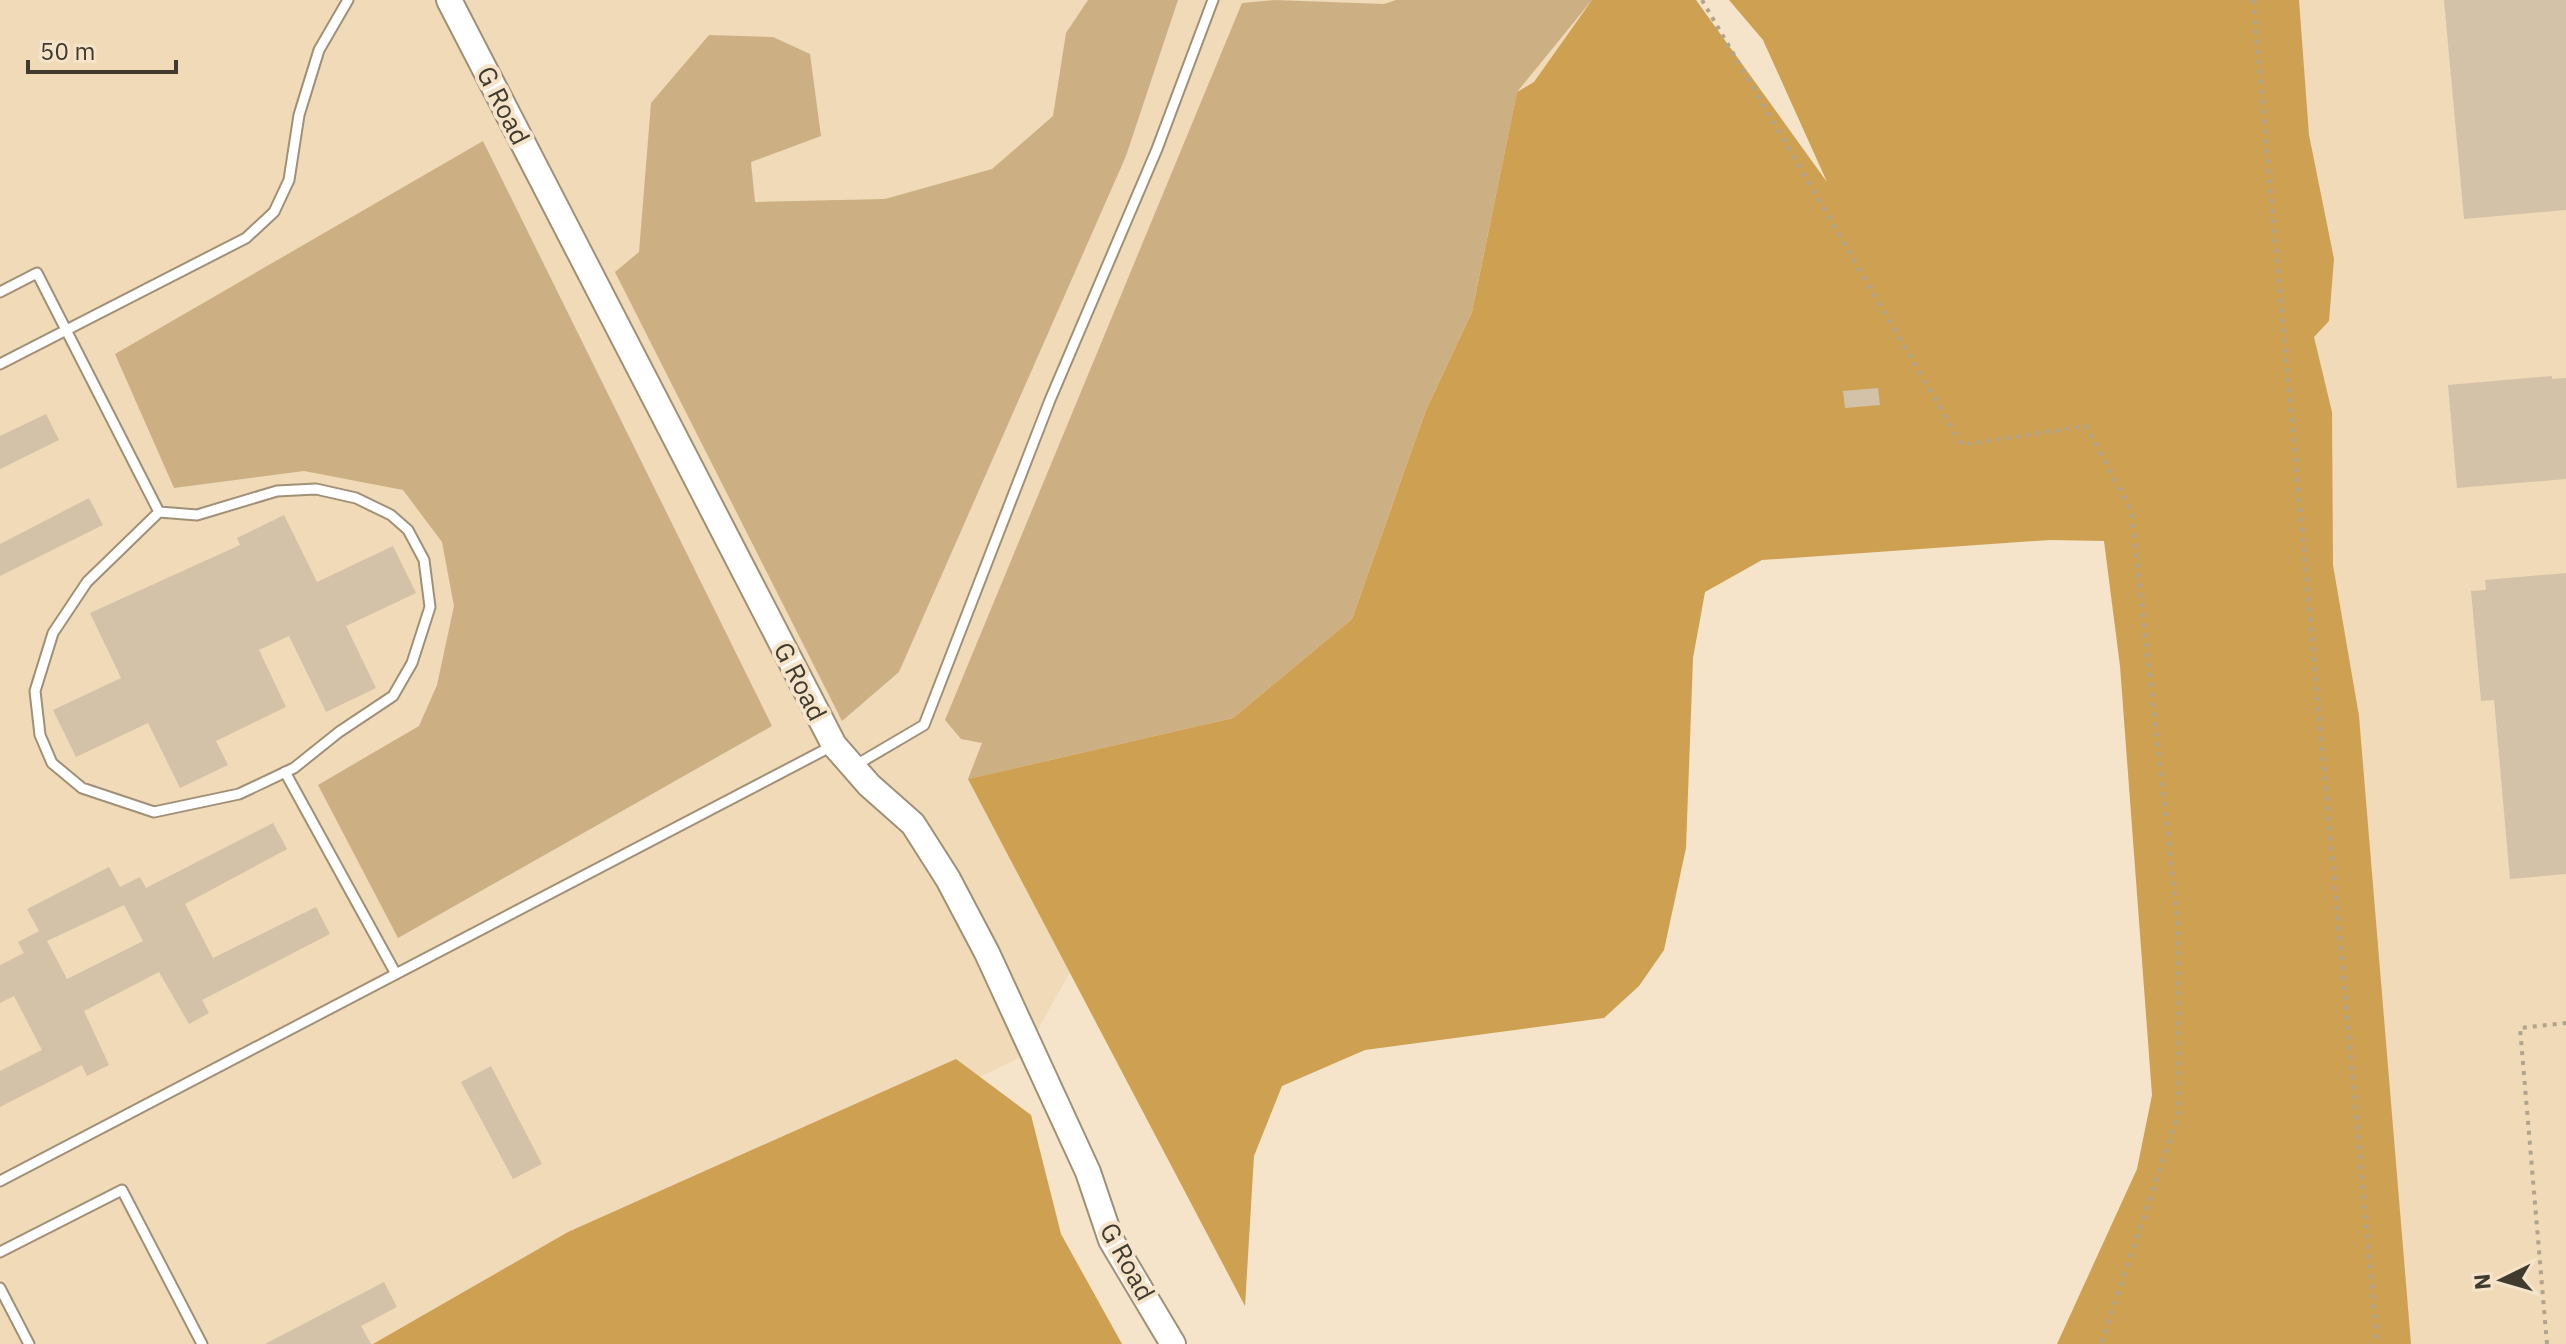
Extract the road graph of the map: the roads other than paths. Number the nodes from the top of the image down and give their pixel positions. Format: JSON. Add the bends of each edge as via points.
{"nodes":[{"id":1,"x":348,"y":0,"type":"edge"},
{"id":2,"x":449,"y":0,"type":"edge"},
{"id":3,"x":1213,"y":0,"type":"edge"},
{"id":4,"x":0,"y":292,"type":"edge"},
{"id":5,"x":68,"y":329,"type":"junction"},
{"id":6,"x":0,"y":364,"type":"edge"},
{"id":7,"x":159,"y":512,"type":"junction"},
{"id":8,"x":834,"y":745,"type":"junction"},
{"id":9,"x":853,"y":766,"type":"junction"},
{"id":10,"x":285,"y":772,"type":"junction"},
{"id":11,"x":396,"y":974,"type":"junction"},
{"id":12,"x":0,"y":1181,"type":"edge"},
{"id":13,"x":0,"y":1252,"type":"edge"},
{"id":14,"x":0,"y":1288,"type":"edge"},
{"id":15,"x":29,"y":1344,"type":"edge"},
{"id":16,"x":202,"y":1344,"type":"edge"},
{"id":17,"x":1173,"y":1344,"type":"edge"}],
"edges":[{"from":1,"to":5,"type":"lane","via":[[319,50],[299,115],[289,180],[274,212],[246,238]]},
{"from":2,"to":8,"type":"street","name":"G Road"},
{"from":3,"to":9,"type":"lane","via":[[1157,149],[983,566],[924,725]]},
{"from":4,"to":5,"type":"lane","via":[[37,273]]},
{"from":5,"to":6,"type":"lane"},
{"from":5,"to":7,"type":"lane"},
{"from":7,"to":10,"type":"lane","via":[[87,582],[53,633],[35,691],[40,735],[52,763],[82,788],[154,812],[239,794]]},
{"from":7,"to":10,"type":"lane","via":[[197,515],[277,491],[316,489],[356,498],[391,515],[408,530],[424,560],[430,607],[412,663],[393,696]]},
{"from":8,"to":9,"type":"street","name":"G Road"},
{"from":8,"to":11,"type":"lane"},
{"from":9,"to":17,"type":"street","name":"G Road","via":[[913,824],[948,879],[1088,1172],[1111,1240]]},
{"from":10,"to":11,"type":"lane"},
{"from":11,"to":12,"type":"lane"},
{"from":13,"to":16,"type":"lane","via":[[122,1190]]},
{"from":14,"to":15,"type":"lane"}]}
